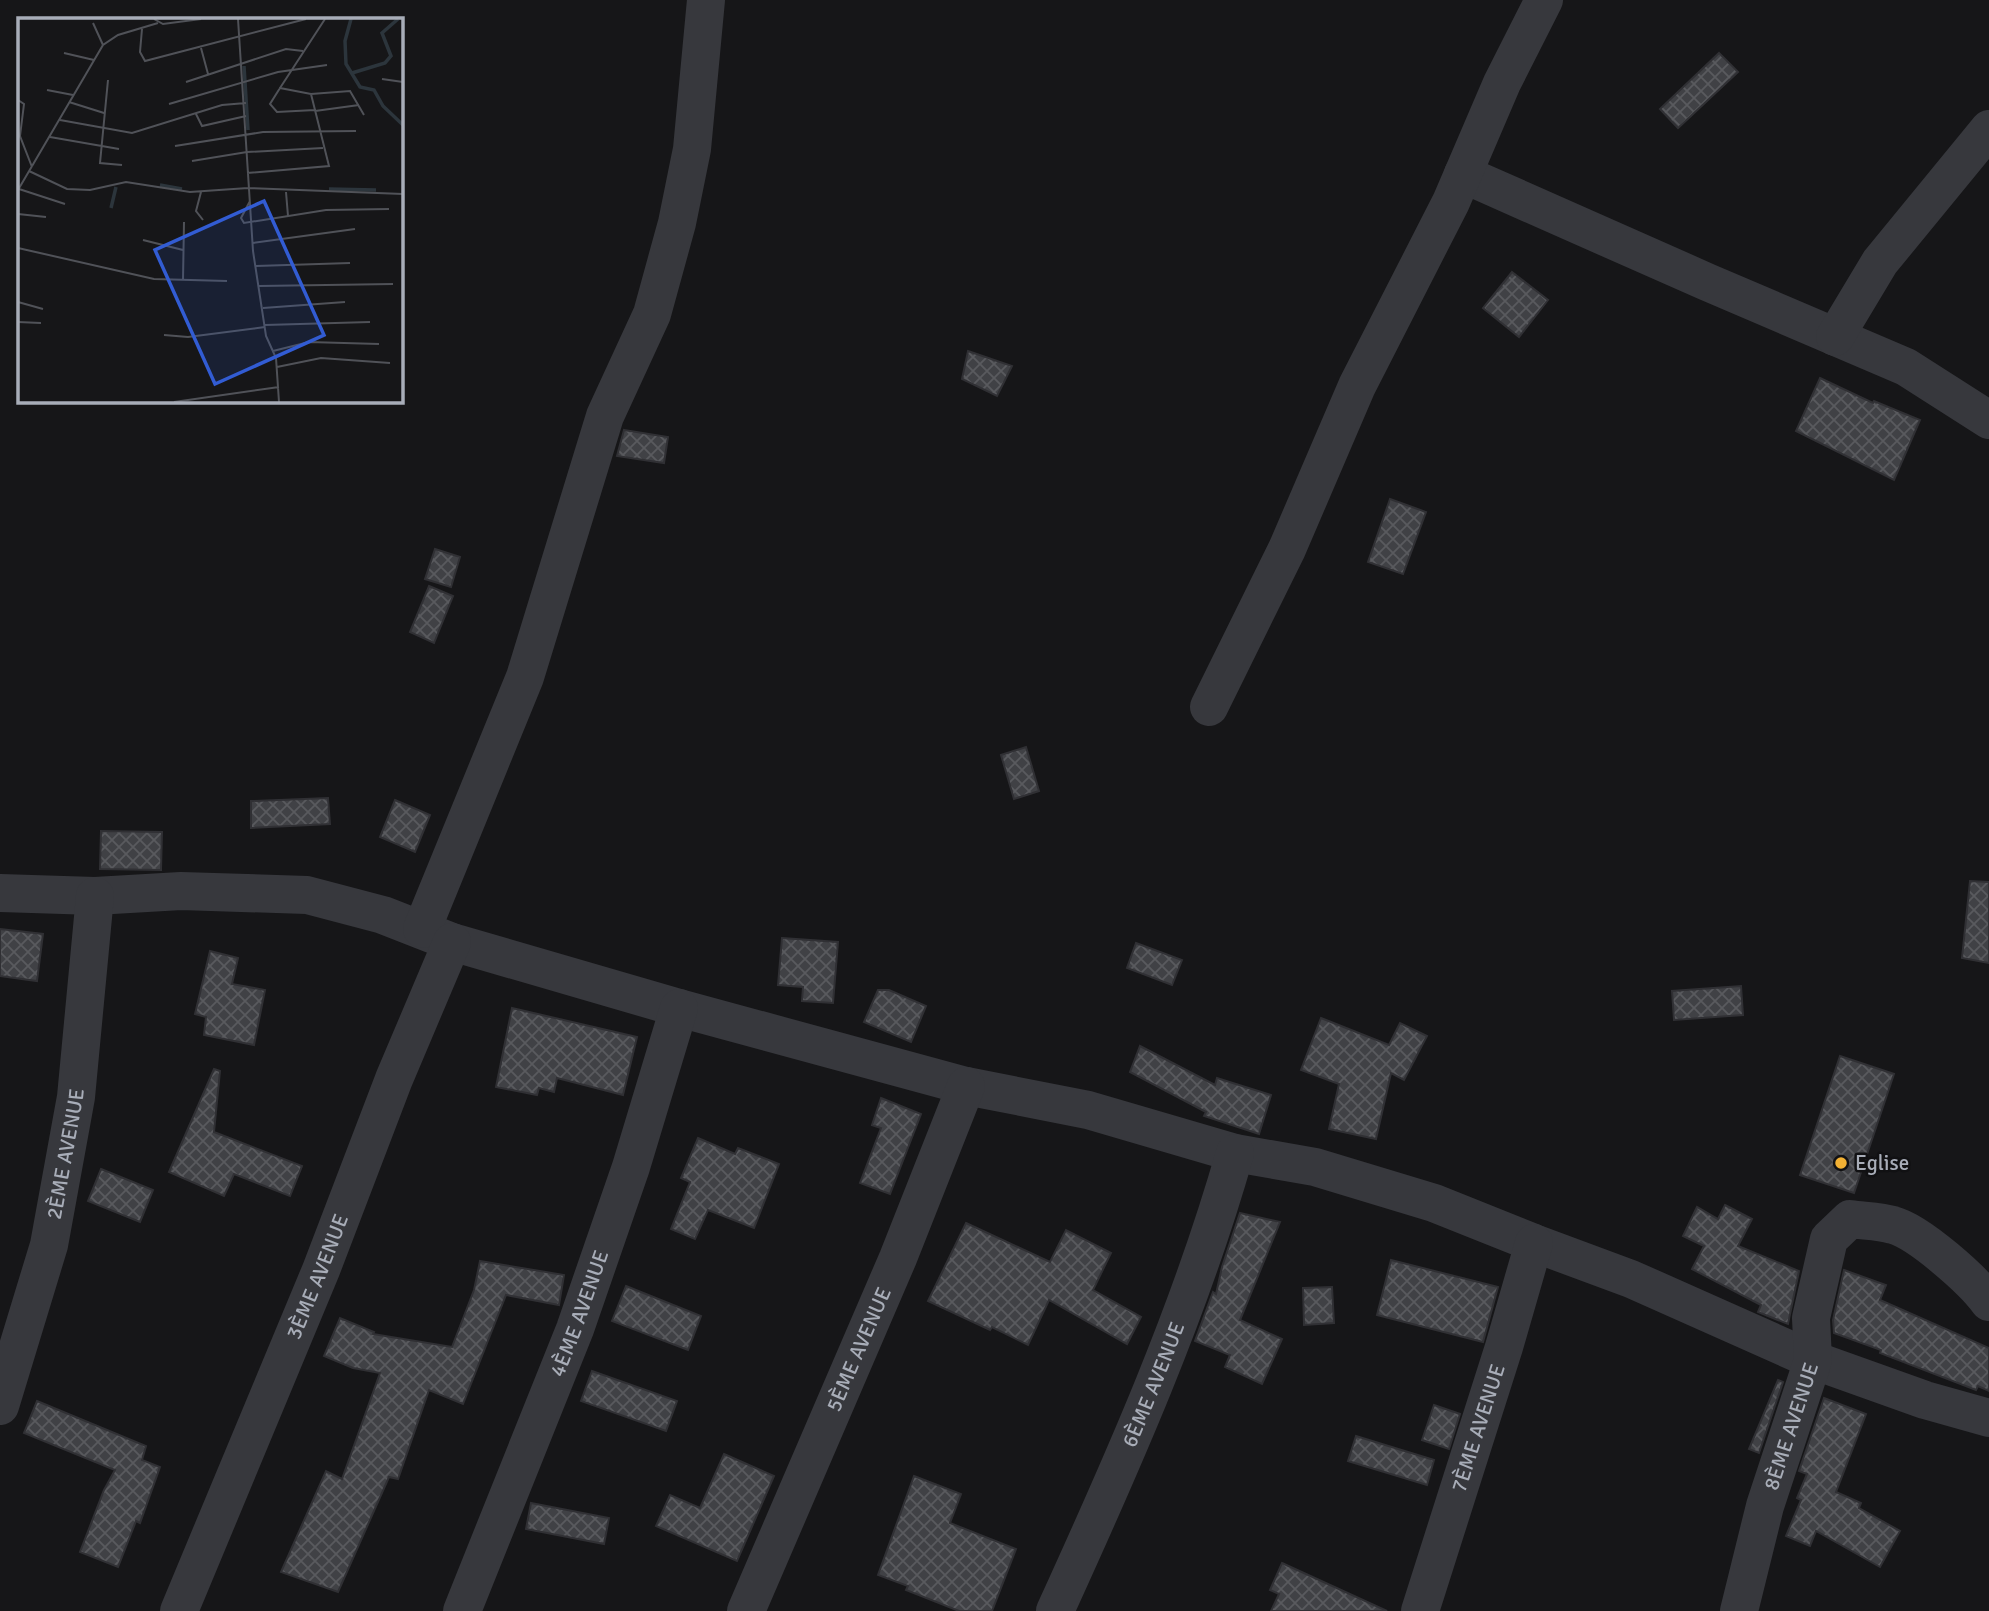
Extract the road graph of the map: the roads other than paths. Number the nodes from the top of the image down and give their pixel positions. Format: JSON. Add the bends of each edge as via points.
{"nodes":[{"id":1,"x":706,"y":0,"type":"edge"},
{"id":2,"x":1544,"y":0,"type":"edge"},
{"id":3,"x":1989,"y":129,"type":"edge"},
{"id":4,"x":1463,"y":174,"type":"junction"},
{"id":5,"x":1835,"y":337,"type":"junction"},
{"id":6,"x":1989,"y":420,"type":"edge"},
{"id":7,"x":1209,"y":707,"type":"dead end"},
{"id":8,"x":0,"y":893,"type":"edge"},
{"id":9,"x":95,"y":896,"type":"junction"},
{"id":10,"x":437,"y":936,"type":"junction"},
{"id":11,"x":679,"y":1008,"type":"junction"},
{"id":12,"x":966,"y":1086,"type":"junction"},
{"id":13,"x":1235,"y":1153,"type":"junction"},
{"id":14,"x":1534,"y":1243,"type":"junction"},
{"id":15,"x":1989,"y":1302,"type":"edge"},
{"id":16,"x":1813,"y":1360,"type":"junction"},
{"id":17,"x":0,"y":1406,"type":"edge"},
{"id":18,"x":1989,"y":1418,"type":"edge"},
{"id":19,"x":178,"y":1611,"type":"edge"},
{"id":20,"x":462,"y":1611,"type":"edge"},
{"id":21,"x":746,"y":1611,"type":"edge"},
{"id":22,"x":1055,"y":1611,"type":"edge"},
{"id":23,"x":1420,"y":1611,"type":"edge"},
{"id":24,"x":1739,"y":1611,"type":"edge"}],
"edges":[{"from":1,"to":10,"type":"street","name":"3ÈME AVENUE","via":[[692,149],[652,314],[605,416],[525,677]]},
{"from":2,"to":4,"type":"street"},
{"from":3,"to":5,"type":"street","via":[[1880,262]]},
{"from":4,"to":5,"type":"street"},
{"from":4,"to":7,"type":"street","via":[[1357,386],[1287,549]]},
{"from":5,"to":6,"type":"street","via":[[1906,367]]},
{"from":8,"to":9,"type":"street"},
{"from":9,"to":10,"type":"street","via":[[181,891],[307,895],[383,915]]},
{"from":9,"to":17,"type":"street","name":"2ÈME AVENUE","via":[[76,1097],[49,1245]]},
{"from":10,"to":11,"type":"street"},
{"from":10,"to":19,"type":"street","name":"3ÈME AVENUE","via":[[394,1079],[321,1270]]},
{"from":11,"to":12,"type":"street"},
{"from":11,"to":20,"type":"street","name":"4ÈME AVENUE","via":[[575,1329]]},
{"from":12,"to":13,"type":"street","via":[[1088,1110]]},
{"from":12,"to":21,"type":"street","name":"5ÈME AVENUE","via":[[898,1258]]},
{"from":13,"to":14,"type":"street","via":[[1315,1167],[1434,1203]]},
{"from":13,"to":22,"type":"street","name":"6ÈME AVENUE","via":[[1205,1247],[1128,1450]]},
{"from":14,"to":16,"type":"street","via":[[1631,1279]]},
{"from":14,"to":23,"type":"street","name":"7ÈME AVENUE"},
{"from":15,"to":16,"type":"street","name":"8ÈME AVENUE","via":[[1914,1234],[1893,1225],[1850,1219],[1829,1239],[1811,1318]]},
{"from":16,"to":18,"type":"street"},
{"from":16,"to":24,"type":"street","name":"8ÈME AVENUE","via":[[1765,1506]]}]}
